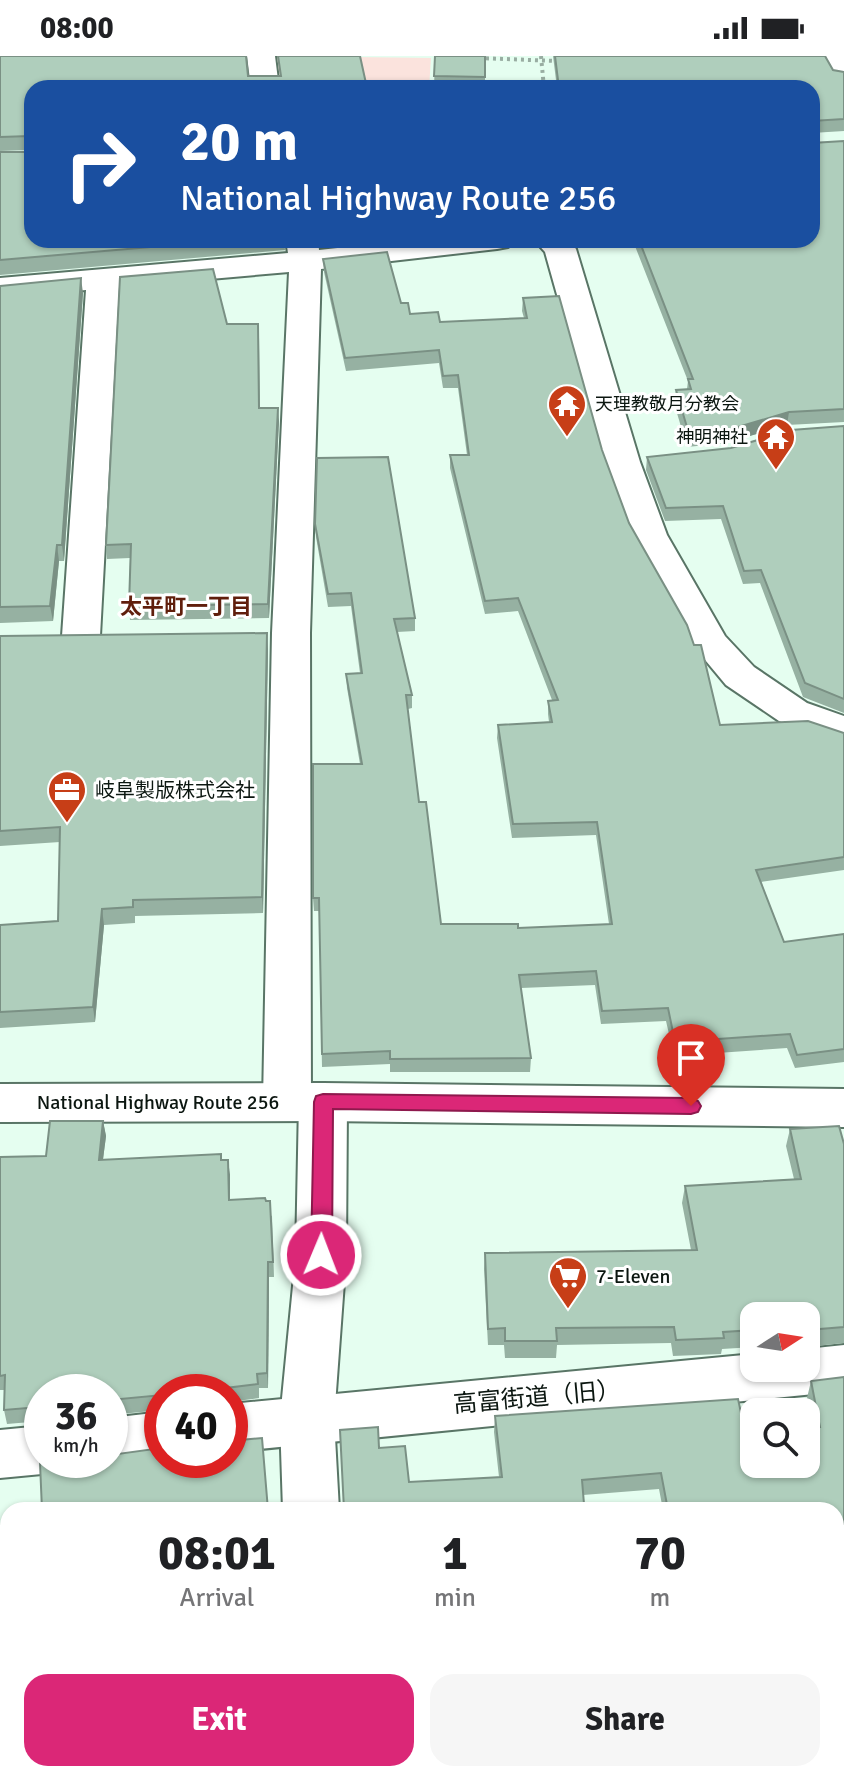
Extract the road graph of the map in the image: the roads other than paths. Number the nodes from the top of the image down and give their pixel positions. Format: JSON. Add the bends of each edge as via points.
{"nodes":[{"id":1,"x":261,"y":56,"type":"edge"},
{"id":2,"x":834,"y":56,"type":"edge"},
{"id":3,"x":844,"y":75,"type":"edge"},
{"id":4,"x":264,"y":80,"type":"edge"},
{"id":5,"x":357,"y":248,"type":"edge"},
{"id":6,"x":559,"y":248,"type":"edge"},
{"id":7,"x":304,"y":251,"type":"edge"},
{"id":8,"x":103,"y":279,"type":"junction"},
{"id":9,"x":0,"y":288,"type":"edge"},
{"id":10,"x":40,"y":637,"type":"edge"},
{"id":11,"x":844,"y":731,"type":"edge"},
{"id":12,"x":305,"y":1102,"type":"junction"},
{"id":13,"x":0,"y":1103,"type":"edge"},
{"id":14,"x":844,"y":1108,"type":"edge"},
{"id":15,"x":844,"y":1368,"type":"edge"},
{"id":16,"x":307,"y":1419,"type":"junction"},
{"id":17,"x":248,"y":1426,"type":"edge"},
{"id":18,"x":24,"y":1452,"type":"edge"},
{"id":19,"x":0,"y":1454,"type":"edge"},
{"id":20,"x":311,"y":1502,"type":"edge"}],
"edges":[{"from":1,"to":4,"type":"main road"},
{"from":2,"to":3,"type":"main road"},
{"from":5,"to":7,"type":"main road"},
{"from":6,"to":11,"type":"main road","via":[[649,535],[710,643],[740,676],[793,712]]},
{"from":7,"to":8,"type":"main road"},
{"from":7,"to":12,"type":"main road","via":[[276,634]]},
{"from":8,"to":9,"type":"main road"},
{"from":8,"to":10,"type":"main road","via":[[96,636]]},
{"from":12,"to":13,"type":"main road","name":"National Highway Route 256"},
{"from":12,"to":14,"type":"main road","name":"National Highway Route 256"},
{"from":12,"to":16,"type":"main road","via":[[321,1255]]},
{"from":15,"to":16,"type":"main road","name":"高富街道（旧）"},
{"from":16,"to":17,"type":"main road","name":"高富街道（旧）"},
{"from":16,"to":20,"type":"main road"},
{"from":18,"to":19,"type":"main road"}]}
